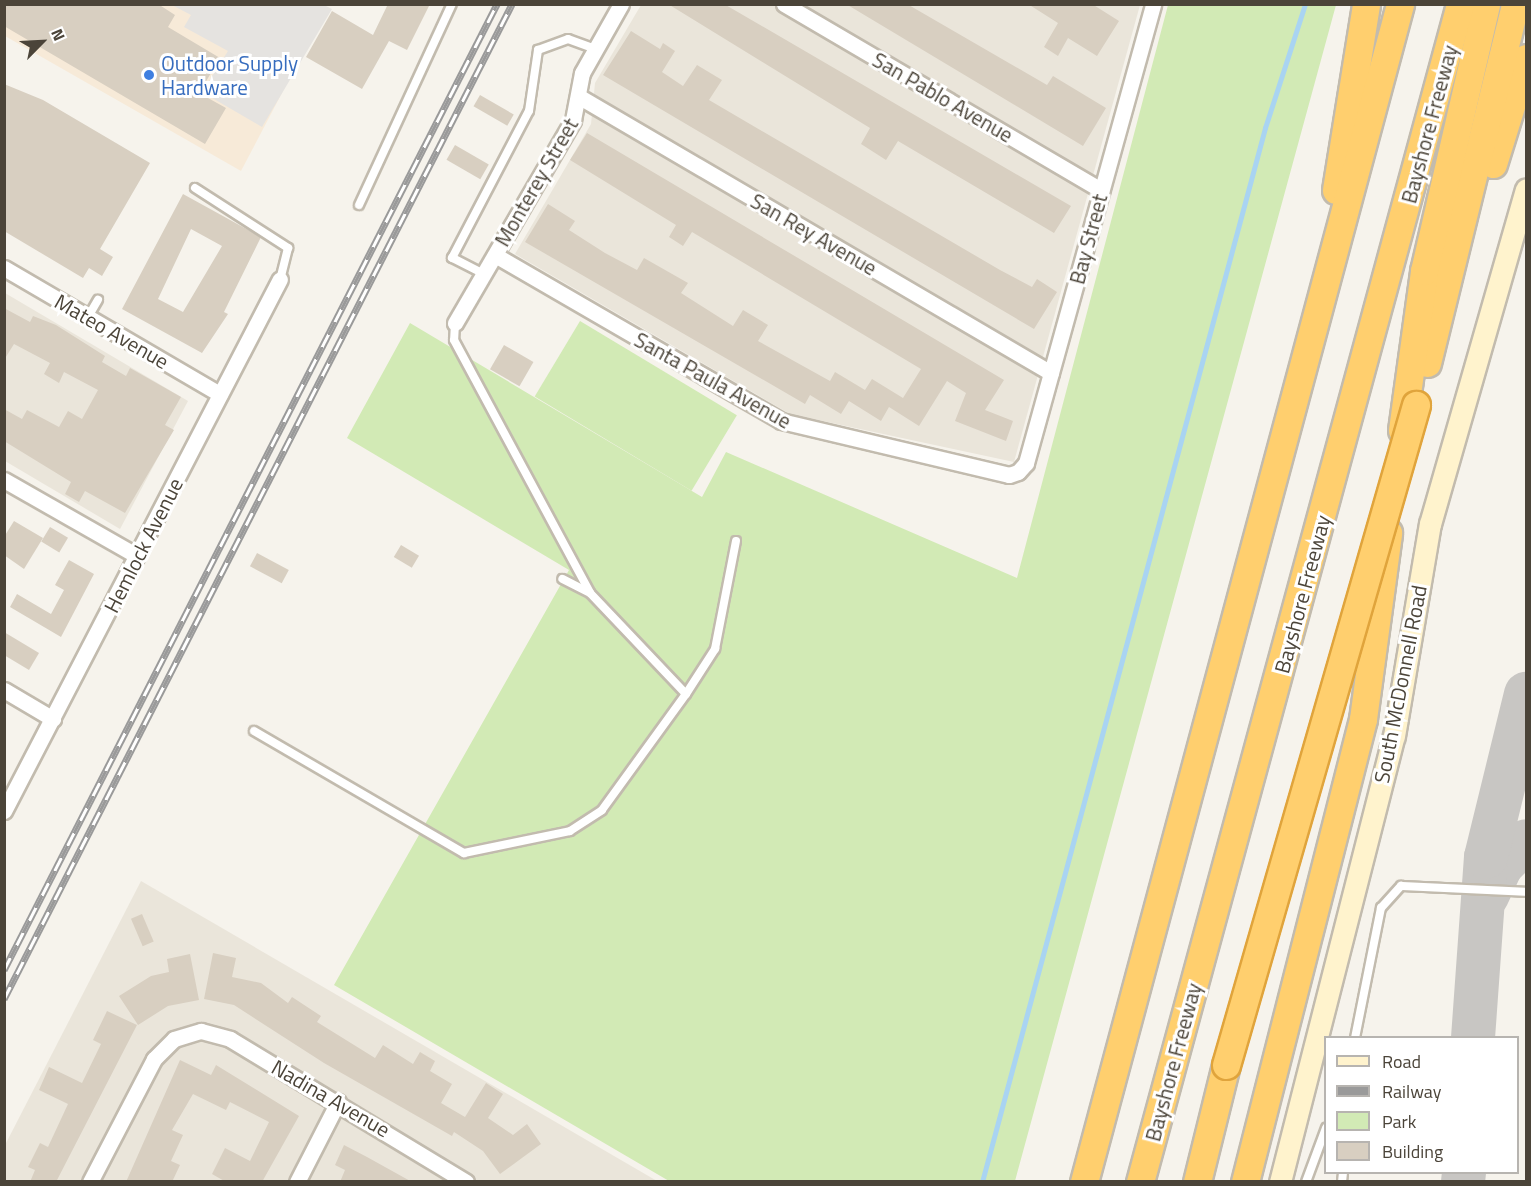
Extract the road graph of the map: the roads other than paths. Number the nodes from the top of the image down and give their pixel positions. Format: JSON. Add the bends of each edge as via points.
{"nodes":[{"id":1,"x":452,"y":4,"type":"edge"},
{"id":2,"x":621,"y":4,"type":"edge"},
{"id":3,"x":784,"y":4,"type":"edge"},
{"id":4,"x":1366,"y":4,"type":"edge"},
{"id":5,"x":1400,"y":4,"type":"edge"},
{"id":6,"x":1460,"y":4,"type":"edge"},
{"id":7,"x":1486,"y":4,"type":"edge"},
{"id":8,"x":1515,"y":4,"type":"edge"},
{"id":9,"x":1148,"y":7,"type":"edge"},
{"id":10,"x":596,"y":49,"type":"junction"},
{"id":11,"x":1527,"y":58,"type":"edge"},
{"id":12,"x":578,"y":96,"type":"junction"},
{"id":13,"x":195,"y":188,"type":"dead end"},
{"id":14,"x":1527,"y":189,"type":"edge"},
{"id":15,"x":1101,"y":190,"type":"junction"},
{"id":16,"x":359,"y":205,"type":"dead end"},
{"id":17,"x":495,"y":255,"type":"junction"},
{"id":18,"x":4,"y":268,"type":"edge"},
{"id":19,"x":484,"y":274,"type":"junction"},
{"id":20,"x":280,"y":279,"type":"joint"},
{"id":21,"x":98,"y":300,"type":"dead end"},
{"id":22,"x":88,"y":317,"type":"junction"},
{"id":23,"x":455,"y":323,"type":"joint"},
{"id":24,"x":1315,"y":327,"type":"junction"},
{"id":25,"x":1051,"y":373,"type":"junction"},
{"id":26,"x":220,"y":394,"type":"junction"},
{"id":27,"x":1416,"y":405,"type":"junction"},
{"id":28,"x":1018,"y":472,"type":"joint"},
{"id":29,"x":4,"y":480,"type":"edge"},
{"id":30,"x":736,"y":541,"type":"dead end"},
{"id":31,"x":136,"y":556,"type":"junction"},
{"id":32,"x":562,"y":579,"type":"dead end"},
{"id":33,"x":590,"y":592,"type":"junction"},
{"id":34,"x":4,"y":690,"type":"edge"},
{"id":35,"x":686,"y":694,"type":"junction"},
{"id":36,"x":53,"y":719,"type":"junction"},
{"id":37,"x":254,"y":730,"type":"dead end"},
{"id":38,"x":4,"y":811,"type":"edge"},
{"id":39,"x":1527,"y":892,"type":"edge"},
{"id":40,"x":1358,"y":1007,"type":"junction"},
{"id":41,"x":1350,"y":1036,"type":"edge"},
{"id":42,"x":1355,"y":1036,"type":"edge"},
{"id":43,"x":338,"y":1102,"type":"junction"},
{"id":44,"x":1324,"y":1133,"type":"edge"},
{"id":45,"x":90,"y":1182,"type":"edge"},
{"id":46,"x":297,"y":1182,"type":"edge"},
{"id":47,"x":466,"y":1182,"type":"edge"},
{"id":48,"x":1084,"y":1182,"type":"edge"},
{"id":49,"x":1140,"y":1182,"type":"edge"},
{"id":50,"x":1197,"y":1182,"type":"edge"},
{"id":51,"x":1245,"y":1182,"type":"edge"},
{"id":52,"x":1280,"y":1182,"type":"edge"},
{"id":53,"x":1306,"y":1182,"type":"edge"}],
"edges":[{"from":1,"to":16,"type":"lane"},
{"from":2,"to":10,"type":"street","name":"Monterey Street"},
{"from":3,"to":15,"type":"street","name":"San Pablo Avenue"},
{"from":4,"to":24,"type":"highway"},
{"from":5,"to":24,"type":"highway"},
{"from":6,"to":49,"type":"highway","name":"Bayshore Freeway"},
{"from":7,"to":51,"type":"highway","via":[[1424,271],[1363,718]]},
{"from":8,"to":27,"type":"highway"},
{"from":9,"to":15,"type":"street","name":"Bay Street"},
{"from":10,"to":12,"type":"street","name":"Monterey Street","via":[[582,73]]},
{"from":10,"to":19,"type":"lane","via":[[568,39],[538,50],[529,111],[452,258]]},
{"from":11,"to":27,"type":"highway"},
{"from":12,"to":17,"type":"street","name":"Monterey Street","via":[[573,120]]},
{"from":12,"to":25,"type":"street","name":"San Rey Avenue"},
{"from":13,"to":20,"type":"lane","via":[[288,248]]},
{"from":14,"to":52,"type":"street","name":"South McDonnell Road","via":[[1430,524],[1394,736]]},
{"from":15,"to":25,"type":"street","name":"Bay Street"},
{"from":17,"to":19,"type":"street","name":"Monterey Street"},
{"from":17,"to":28,"type":"street","name":"Santa Paula Avenue","via":[[781,421],[1008,475]]},
{"from":18,"to":22,"type":"street","name":"Mateo Avenue"},
{"from":19,"to":23,"type":"street","name":"Monterey Street"},
{"from":20,"to":26,"type":"street","name":"Hemlock Avenue"},
{"from":21,"to":22,"type":"lane"},
{"from":22,"to":26,"type":"street","name":"Mateo Avenue"},
{"from":23,"to":33,"type":"lane","via":[[454,340]]},
{"from":24,"to":48,"type":"highway"},
{"from":25,"to":28,"type":"street","name":"Bay Street","via":[[1026,463]]},
{"from":26,"to":31,"type":"street","name":"Hemlock Avenue"},
{"from":27,"to":50,"type":"highway","bridge":true,"via":[[1226,1065]]},
{"from":29,"to":31,"type":"street"},
{"from":30,"to":35,"type":"lane","via":[[715,649]]},
{"from":31,"to":36,"type":"street","name":"Hemlock Avenue"},
{"from":32,"to":33,"type":"lane"},
{"from":33,"to":35,"type":"lane"},
{"from":34,"to":36,"type":"street"},
{"from":35,"to":37,"type":"lane","via":[[602,810],[585,824],[555,835],[464,853]]},
{"from":36,"to":38,"type":"street","name":"Hemlock Avenue"},
{"from":39,"to":40,"type":"lane","via":[[1401,886],[1381,908]]},
{"from":40,"to":41,"type":"lane"},
{"from":40,"to":42,"type":"lane"},
{"from":43,"to":45,"type":"street","name":"Nadina Avenue","via":[[230,1039],[188,1033],[154,1059]]},
{"from":43,"to":46,"type":"street"},
{"from":43,"to":47,"type":"street","name":"Nadina Avenue"},
{"from":44,"to":53,"type":"lane"}]}
